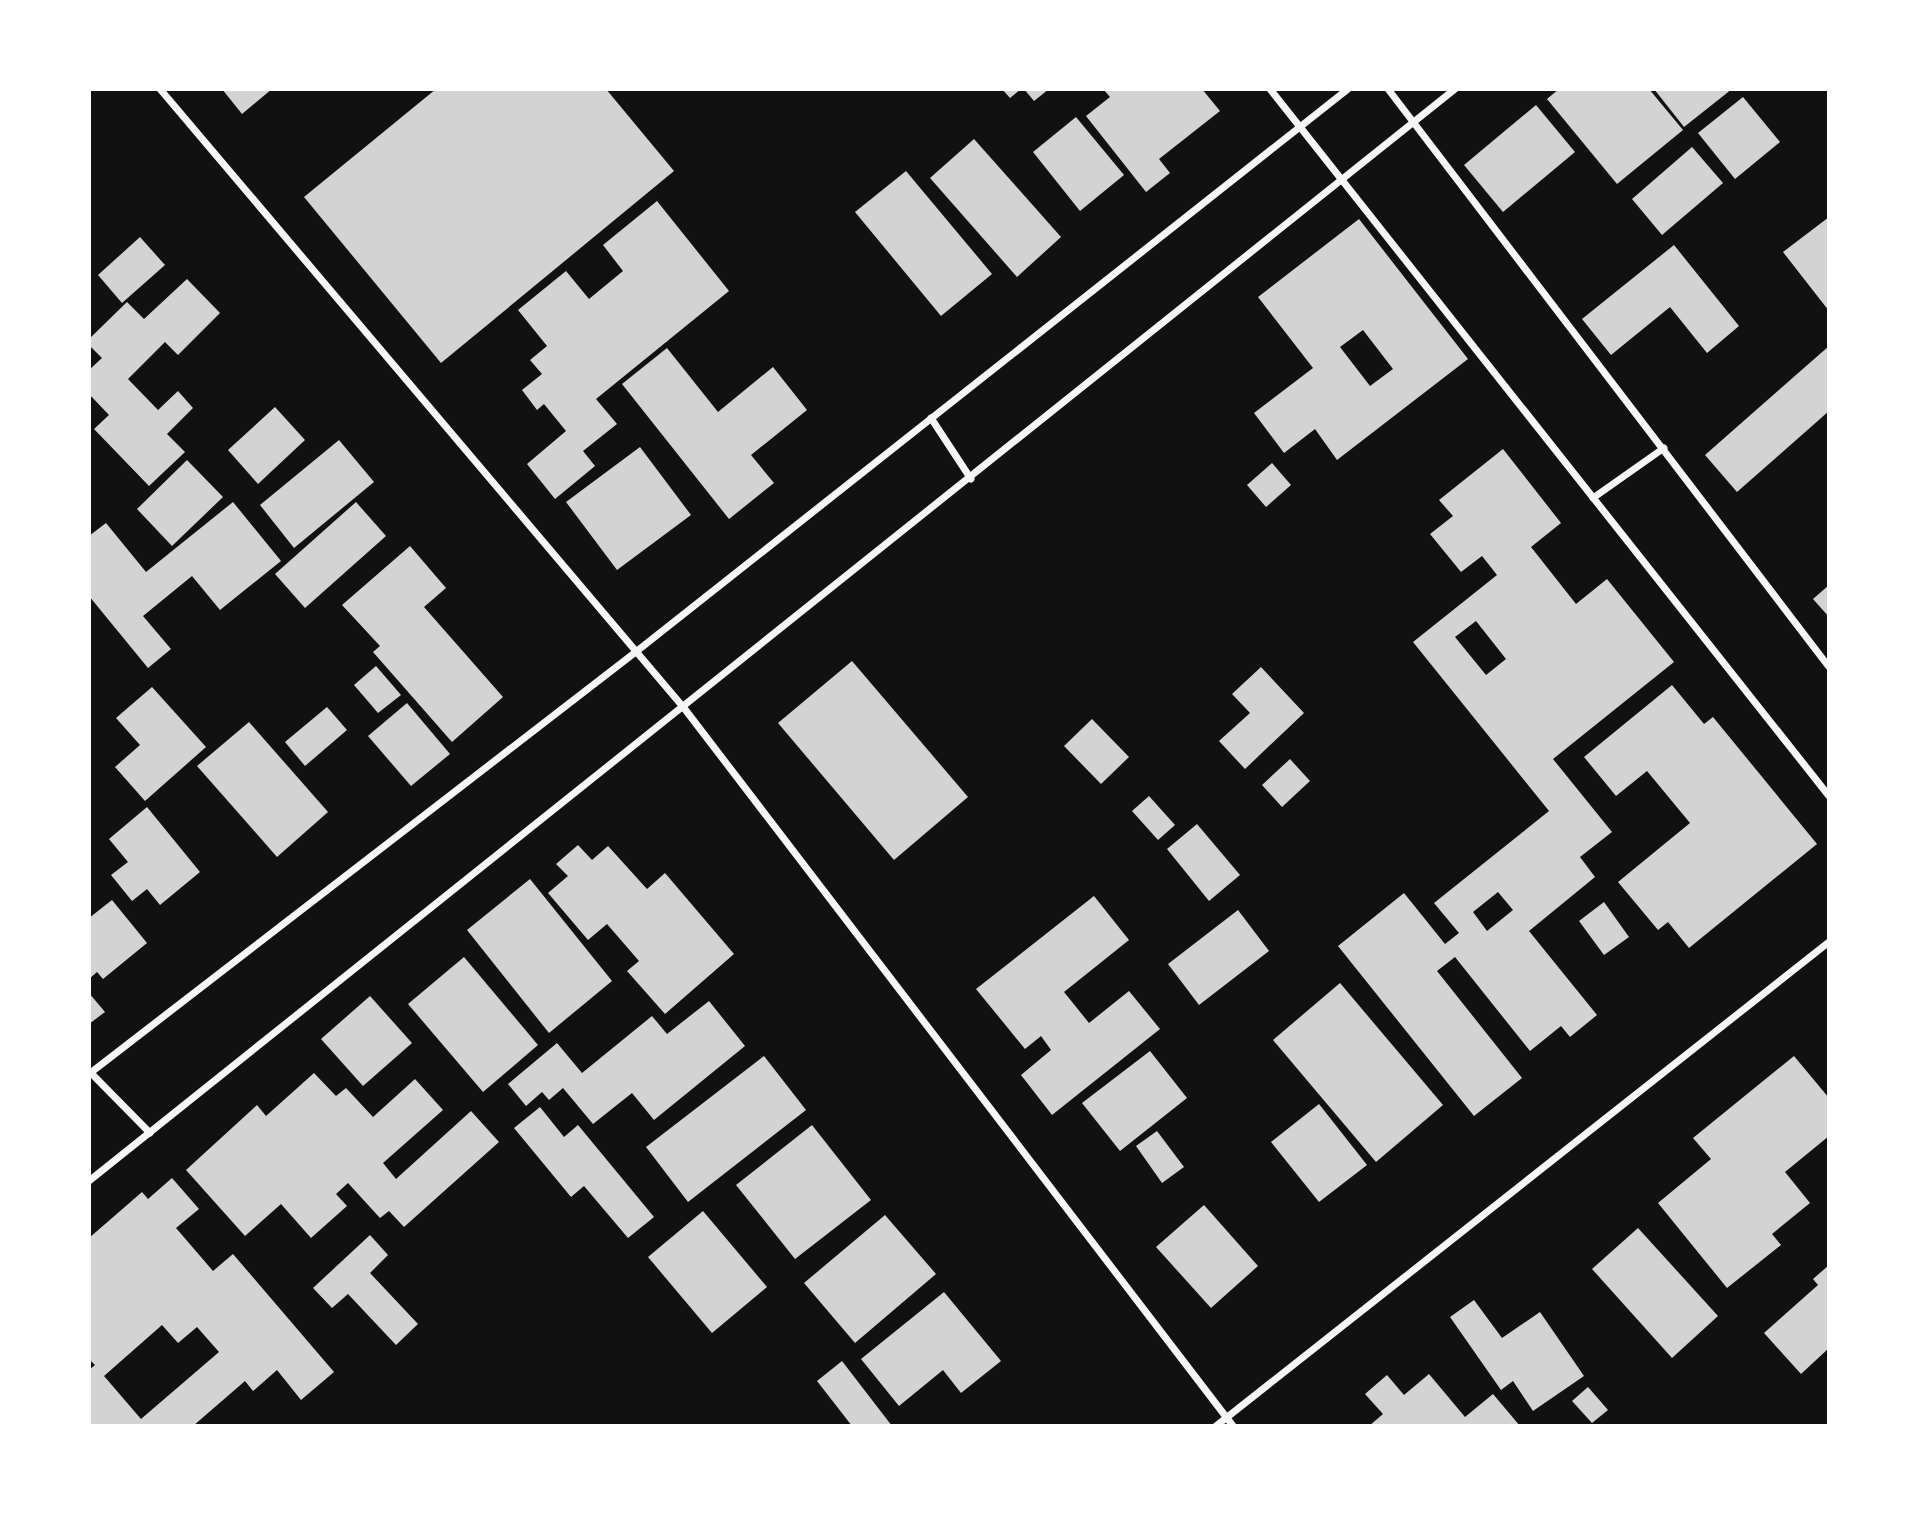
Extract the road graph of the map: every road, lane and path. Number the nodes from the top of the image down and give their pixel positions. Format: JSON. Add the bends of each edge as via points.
{"nodes":[{"id":1,"x":160,"y":89,"type":"edge"},
{"id":2,"x":1270,"y":89,"type":"edge"},
{"id":3,"x":1348,"y":89,"type":"edge"},
{"id":4,"x":1388,"y":89,"type":"edge"},
{"id":5,"x":1455,"y":89,"type":"edge"},
{"id":6,"x":1415,"y":120,"type":"junction"},
{"id":7,"x":1299,"y":126,"type":"junction"},
{"id":8,"x":1342,"y":182,"type":"junction"},
{"id":9,"x":931,"y":418,"type":"junction"},
{"id":10,"x":1664,"y":448,"type":"junction"},
{"id":11,"x":971,"y":479,"type":"junction"},
{"id":12,"x":1593,"y":498,"type":"junction"},
{"id":13,"x":637,"y":650,"type":"junction"},
{"id":14,"x":1829,"y":667,"type":"edge"},
{"id":15,"x":684,"y":708,"type":"junction"},
{"id":16,"x":1829,"y":796,"type":"edge"},
{"id":17,"x":1829,"y":942,"type":"edge"},
{"id":18,"x":90,"y":1074,"type":"edge"},
{"id":19,"x":149,"y":1133,"type":"junction"},
{"id":20,"x":89,"y":1181,"type":"edge"},
{"id":21,"x":1227,"y":1417,"type":"junction"},
{"id":22,"x":1216,"y":1426,"type":"edge"},
{"id":23,"x":1233,"y":1426,"type":"edge"}],
"edges":[{"from":1,"to":13,"type":"street"},
{"from":2,"to":7,"type":"street"},
{"from":3,"to":7,"type":"street"},
{"from":4,"to":6,"type":"street"},
{"from":5,"to":6,"type":"street"},
{"from":6,"to":8,"type":"street"},
{"from":6,"to":10,"type":"street"},
{"from":7,"to":8,"type":"street"},
{"from":7,"to":9,"type":"street"},
{"from":8,"to":11,"type":"street"},
{"from":8,"to":12,"type":"street"},
{"from":9,"to":11,"type":"street"},
{"from":9,"to":13,"type":"street"},
{"from":10,"to":12,"type":"street"},
{"from":10,"to":14,"type":"street"},
{"from":11,"to":15,"type":"street"},
{"from":12,"to":16,"type":"street"},
{"from":13,"to":15,"type":"street"},
{"from":13,"to":18,"type":"street"},
{"from":15,"to":19,"type":"street"},
{"from":15,"to":21,"type":"street"},
{"from":17,"to":21,"type":"street"},
{"from":18,"to":19,"type":"street"},
{"from":19,"to":20,"type":"street"},
{"from":21,"to":22,"type":"street"},
{"from":21,"to":23,"type":"street"}]}
